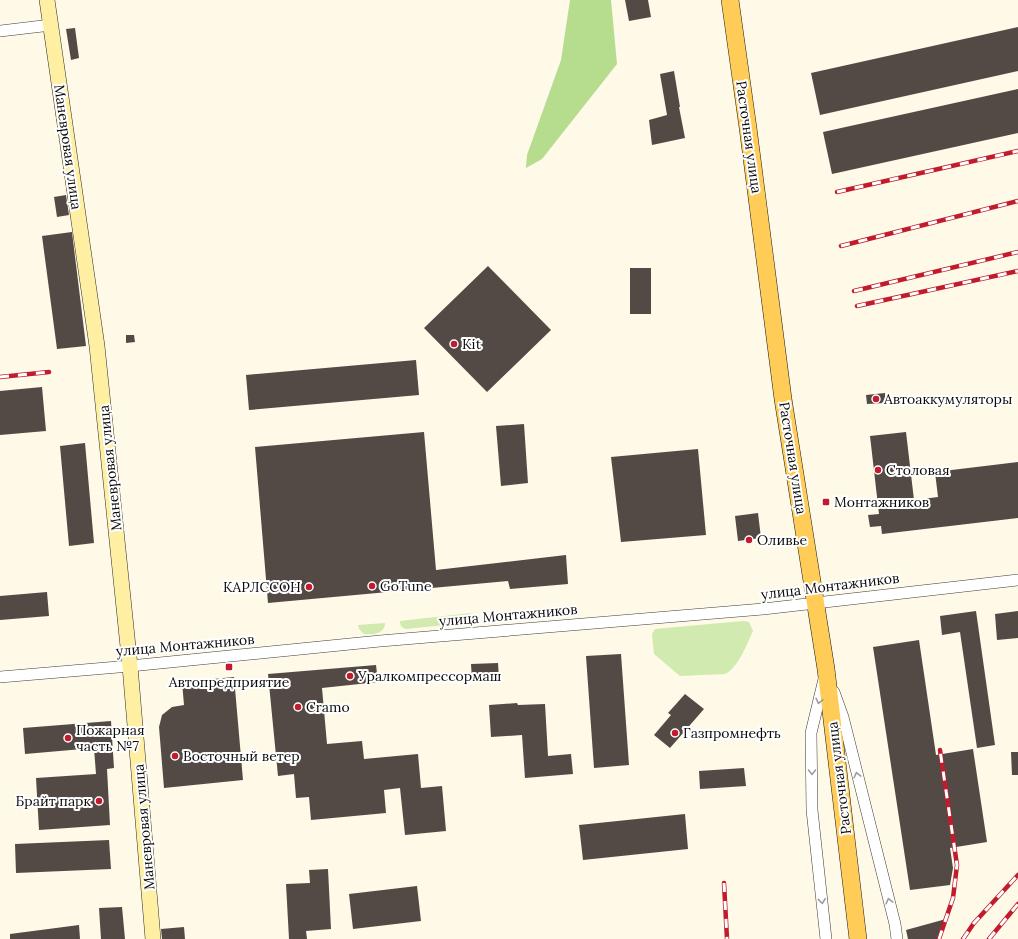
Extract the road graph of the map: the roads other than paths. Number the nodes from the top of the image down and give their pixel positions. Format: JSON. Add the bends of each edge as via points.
{"nodes":[{"id":1,"x":47,"y":0,"type":"edge"},
{"id":2,"x":730,"y":0,"type":"edge"},
{"id":3,"x":51,"y":25,"type":"junction"},
{"id":4,"x":0,"y":31,"type":"edge"},
{"id":5,"x":1018,"y":580,"type":"edge"},
{"id":6,"x":816,"y":603,"type":"junction"},
{"id":7,"x":130,"y":666,"type":"junction"},
{"id":8,"x":826,"y":669,"type":"junction"},
{"id":9,"x":0,"y":677,"type":"edge"},
{"id":10,"x":153,"y":939,"type":"edge"},
{"id":11,"x":826,"y":939,"type":"edge"},
{"id":12,"x":858,"y":939,"type":"edge"},
{"id":13,"x":897,"y":939,"type":"edge"}],
"edges":[{"from":1,"to":3,"type":"main road","name":"Маневровая улица"},
{"from":2,"to":6,"type":"main road","name":"Расточная улица","via":[[783,399]]},
{"from":3,"to":4,"type":"street"},
{"from":3,"to":7,"type":"main road","name":"Маневровая улица","via":[[97,346]]},
{"from":5,"to":6,"type":"street","name":"улица Монтажников"},
{"from":6,"to":7,"type":"street","name":"улица Монтажников","via":[[380,641]]},
{"from":6,"to":8,"type":"main road","name":"Расточная улица"},
{"from":7,"to":9,"type":"street","name":"улица Монтажников"},
{"from":7,"to":10,"type":"main road","name":"Маневровая улица"},
{"from":8,"to":11,"type":"street","one_way":true,"via":[[811,733],[812,810]]},
{"from":8,"to":12,"type":"main road","name":"Расточная улица"},
{"from":13,"to":8,"type":"street","one_way":true,"via":[[843,717]]}]}
